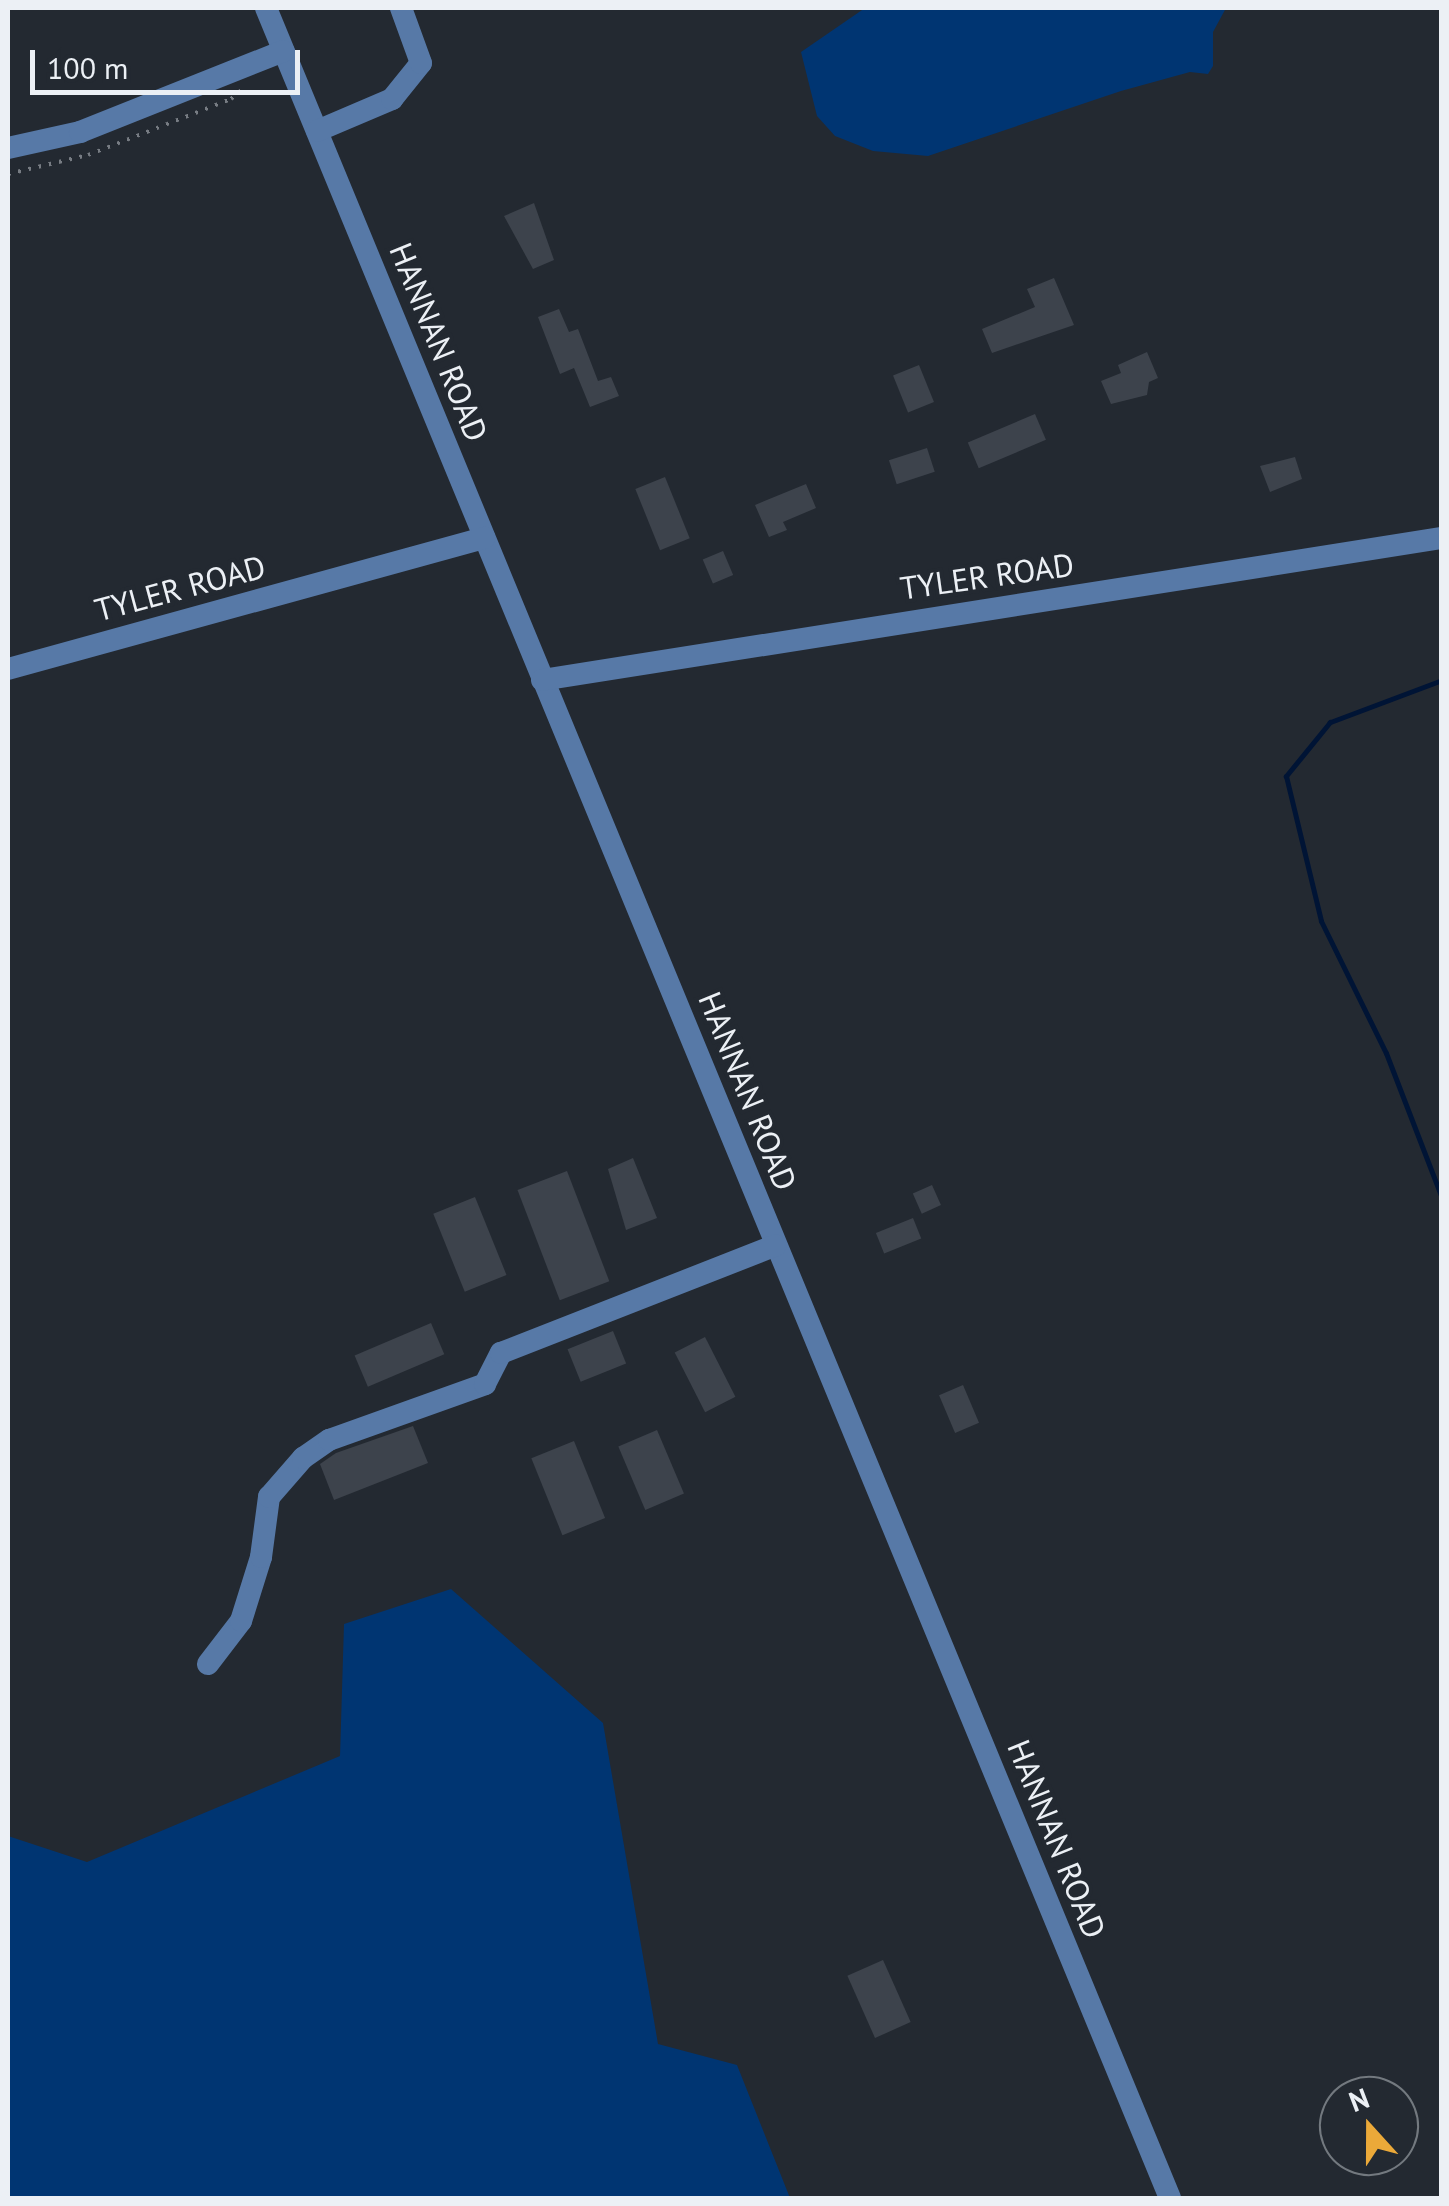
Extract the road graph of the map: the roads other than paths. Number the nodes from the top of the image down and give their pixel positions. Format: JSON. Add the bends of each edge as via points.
{"nodes":[{"id":1,"x":266,"y":8,"type":"edge"},
{"id":2,"x":401,"y":8,"type":"edge"},
{"id":3,"x":284,"y":50,"type":"junction"},
{"id":4,"x":317,"y":132,"type":"junction"},
{"id":5,"x":8,"y":148,"type":"edge"},
{"id":6,"x":484,"y":538,"type":"junction"},
{"id":7,"x":1442,"y":538,"type":"edge"},
{"id":8,"x":8,"y":669,"type":"edge"},
{"id":9,"x":542,"y":680,"type":"junction"},
{"id":10,"x":776,"y":1245,"type":"junction"},
{"id":11,"x":208,"y":1664,"type":"dead end"},
{"id":12,"x":1170,"y":2198,"type":"edge"}],
"edges":[{"from":1,"to":3,"type":"street","name":"HANNAN ROAD"},
{"from":2,"to":4,"type":"street","via":[[421,63],[392,98]]},
{"from":3,"to":4,"type":"street","name":"HANNAN ROAD"},
{"from":3,"to":5,"type":"street","via":[[80,132]]},
{"from":4,"to":6,"type":"street","name":"HANNAN ROAD"},
{"from":6,"to":8,"type":"street","name":"TYLER ROAD"},
{"from":6,"to":9,"type":"street","name":"HANNAN ROAD"},
{"from":7,"to":9,"type":"street","name":"TYLER ROAD"},
{"from":9,"to":10,"type":"street","name":"HANNAN ROAD"},
{"from":10,"to":11,"type":"street","via":[[501,1353],[485,1384],[329,1440],[303,1458],[269,1498],[261,1557],[241,1621]]},
{"from":10,"to":12,"type":"street","name":"HANNAN ROAD"}]}
